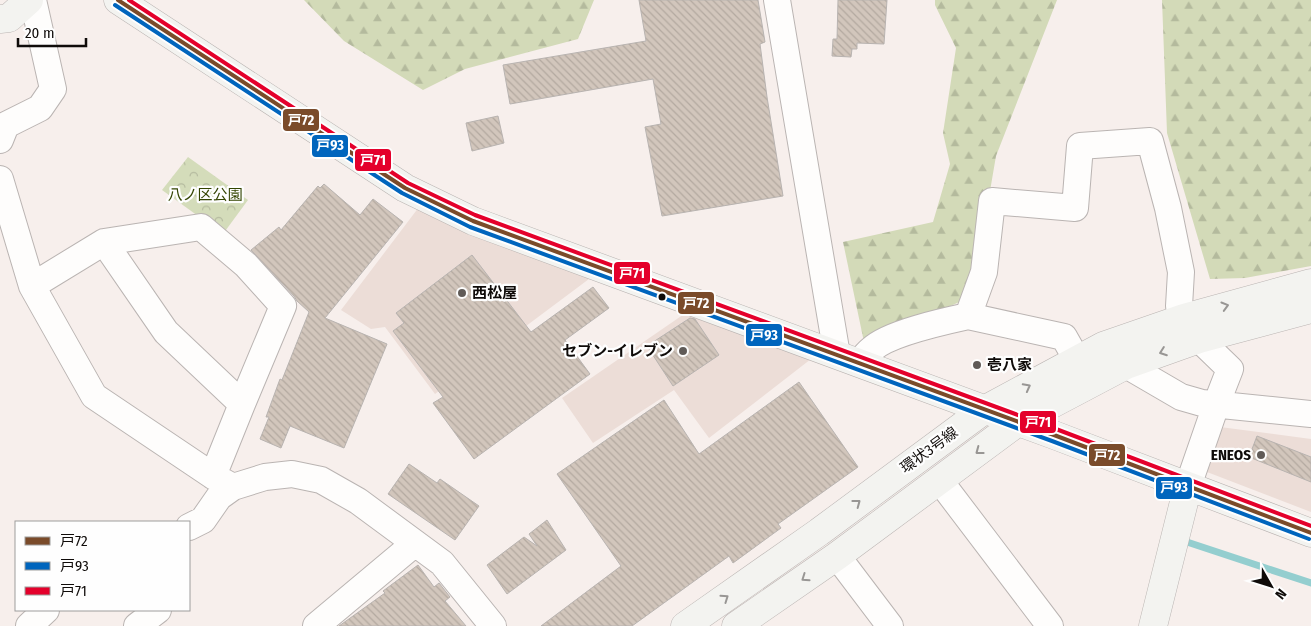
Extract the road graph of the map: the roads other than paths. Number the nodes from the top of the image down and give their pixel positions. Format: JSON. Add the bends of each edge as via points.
{"nodes":[{"id":1,"x":29,"y":0,"type":"edge"},
{"id":2,"x":34,"y":0,"type":"edge"},
{"id":3,"x":118,"y":0,"type":"edge"},
{"id":4,"x":777,"y":0,"type":"edge"},
{"id":5,"x":0,"y":20,"type":"edge"},
{"id":6,"x":0,"y":140,"type":"edge"},
{"id":7,"x":0,"y":179,"type":"edge"},
{"id":8,"x":104,"y":242,"type":"junction"},
{"id":9,"x":1311,"y":283,"type":"edge"},
{"id":10,"x":32,"y":286,"type":"junction"},
{"id":11,"x":1311,"y":309,"type":"edge"},
{"id":12,"x":968,"y":316,"type":"junction"},
{"id":13,"x":1191,"y":328,"type":"junction"},
{"id":14,"x":848,"y":359,"type":"junction"},
{"id":15,"x":1077,"y":360,"type":"junction"},
{"id":16,"x":1126,"y":365,"type":"junction"},
{"id":17,"x":242,"y":404,"type":"junction"},
{"id":18,"x":1216,"y":405,"type":"junction"},
{"id":19,"x":984,"y":410,"type":"junction"},
{"id":20,"x":1311,"y":414,"type":"edge"},
{"id":21,"x":1018,"y":422,"type":"junction"},
{"id":22,"x":940,"y":480,"type":"junction"},
{"id":23,"x":223,"y":481,"type":"junction"},
{"id":24,"x":1188,"y":486,"type":"junction"},
{"id":25,"x":190,"y":526,"type":"edge"},
{"id":26,"x":1311,"y":533,"type":"edge"},
{"id":27,"x":414,"y":544,"type":"junction"},
{"id":28,"x":837,"y":556,"type":"junction"},
{"id":29,"x":45,"y":611,"type":"edge"},
{"id":30,"x":157,"y":611,"type":"edge"},
{"id":31,"x":29,"y":626,"type":"edge"},
{"id":32,"x":137,"y":626,"type":"edge"},
{"id":33,"x":316,"y":626,"type":"edge"},
{"id":34,"x":493,"y":626,"type":"edge"},
{"id":35,"x":685,"y":626,"type":"edge"},
{"id":36,"x":736,"y":626,"type":"edge"},
{"id":37,"x":890,"y":626,"type":"edge"},
{"id":38,"x":1050,"y":626,"type":"edge"},
{"id":39,"x":1153,"y":626,"type":"edge"}],
"edges":[{"from":1,"to":5,"type":"street","via":[[9,18]]},
{"from":2,"to":6,"type":"street","via":[[53,89],[40,108],[6,125]]},
{"from":3,"to":14,"type":"street","via":[[405,188],[473,221]]},
{"from":4,"to":14,"type":"street"},
{"from":7,"to":10,"type":"street"},
{"from":8,"to":10,"type":"street"},
{"from":8,"to":17,"type":"street","via":[[166,332]]},
{"from":8,"to":17,"type":"street","via":[[201,227],[246,265],[284,306]]},
{"from":13,"to":9,"type":"street","name":"環状3号線","one_way":true},
{"from":10,"to":23,"type":"street","via":[[94,396]]},
{"from":11,"to":13,"type":"street","name":"環状3号線"},
{"from":12,"to":13,"type":"street","via":[[984,272],[992,201],[1075,208],[1080,146],[1150,141],[1181,272],[1179,306]]},
{"from":12,"to":14,"type":"street","via":[[898,336]]},
{"from":12,"to":15,"type":"street","via":[[1064,337]]},
{"from":13,"to":15,"type":"street","name":"環状3号線","via":[[1103,346]]},
{"from":13,"to":16,"type":"street","name":"環状3号線","one_way":true},
{"from":13,"to":18,"type":"street","via":[[1230,369]]},
{"from":14,"to":19,"type":"street"},
{"from":19,"to":15,"type":"street","name":"環状3号線","one_way":true},
{"from":16,"to":18,"type":"street","via":[[1181,397]]},
{"from":16,"to":21,"type":"street","name":"環状3号線"},
{"from":17,"to":23,"type":"street"},
{"from":18,"to":20,"type":"street"},
{"from":18,"to":24,"type":"street"},
{"from":19,"to":21,"type":"street"},
{"from":35,"to":19,"type":"street","name":"環状3号線","one_way":true},
{"from":21,"to":22,"type":"street","name":"環状3号線","one_way":true},
{"from":21,"to":24,"type":"street"},
{"from":22,"to":28,"type":"street","name":"環状3号線"},
{"from":22,"to":38,"type":"street"},
{"from":23,"to":25,"type":"street","via":[[219,497],[203,520]]},
{"from":23,"to":27,"type":"street","via":[[292,474],[321,480],[358,501]]},
{"from":24,"to":26,"type":"street"},
{"from":24,"to":39,"type":"street"},
{"from":27,"to":33,"type":"street"},
{"from":27,"to":34,"type":"street","via":[[442,563]]},
{"from":28,"to":36,"type":"street","name":"環状3号線","one_way":true},
{"from":28,"to":37,"type":"street"},
{"from":29,"to":31,"type":"street"},
{"from":30,"to":32,"type":"street"}]}
